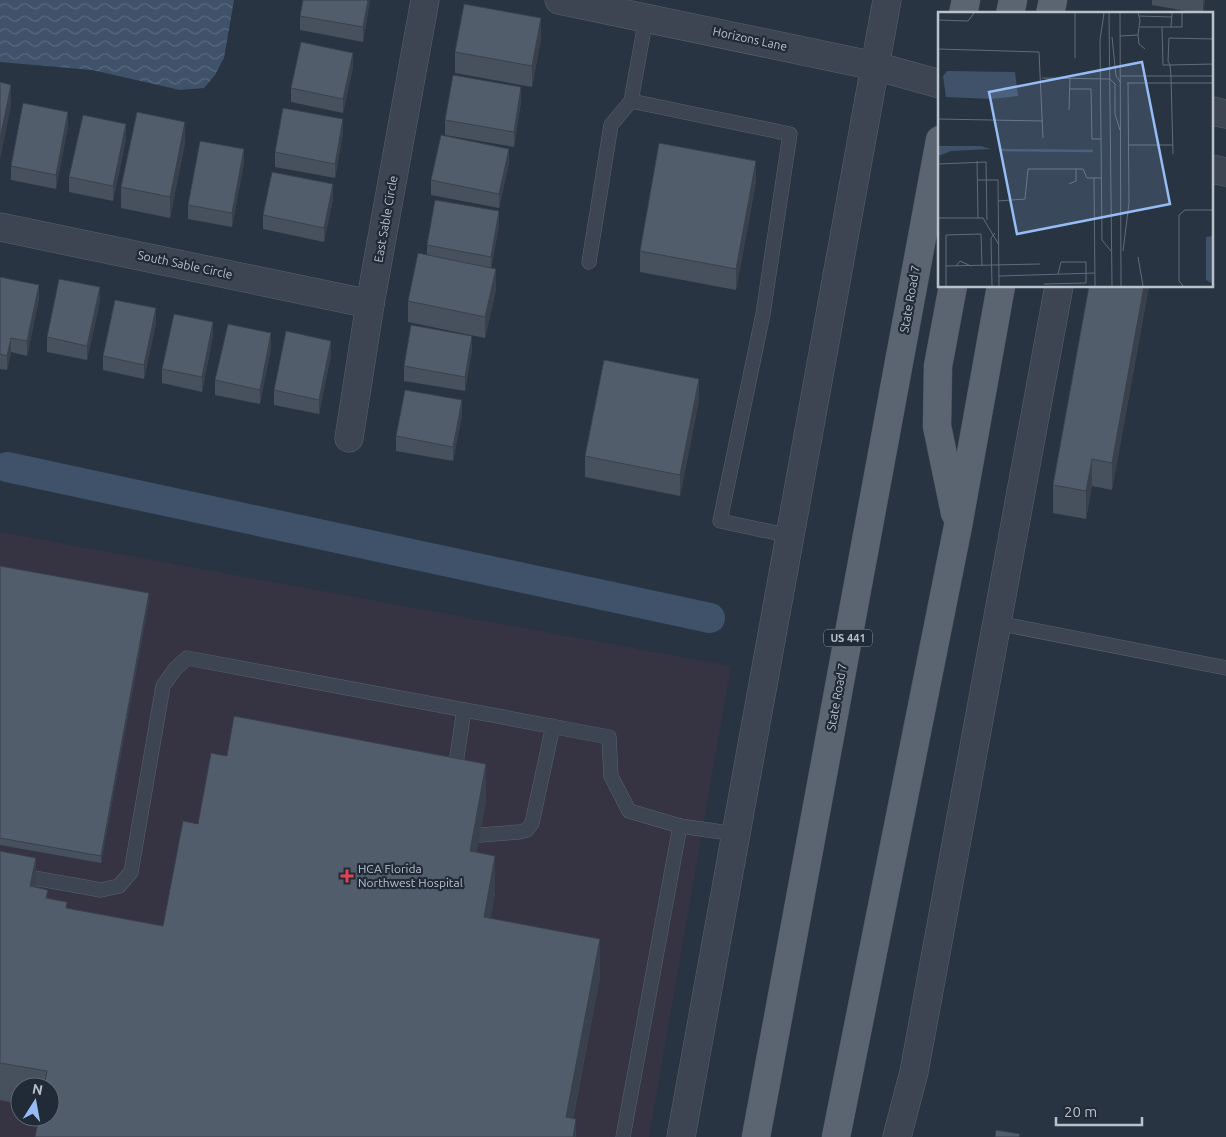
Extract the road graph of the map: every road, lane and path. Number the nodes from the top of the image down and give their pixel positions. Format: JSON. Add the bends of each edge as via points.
{"nodes":[{"id":1,"x":425,"y":0,"type":"edge"},
{"id":2,"x":559,"y":0,"type":"edge"},
{"id":3,"x":887,"y":0,"type":"edge"},
{"id":4,"x":646,"y":18,"type":"junction"},
{"id":5,"x":875,"y":66,"type":"junction"},
{"id":6,"x":938,"y":83,"type":"edge"},
{"id":7,"x":631,"y":101,"type":"junction"},
{"id":8,"x":938,"y":151,"type":"edge"},
{"id":9,"x":0,"y":226,"type":"edge"},
{"id":10,"x":589,"y":262,"type":"dead end"},
{"id":11,"x":953,"y":288,"type":"edge"},
{"id":12,"x":1001,"y":288,"type":"edge"},
{"id":13,"x":1059,"y":288,"type":"edge"},
{"id":14,"x":370,"y":304,"type":"junction"},
{"id":15,"x":349,"y":438,"type":"dead end"},
{"id":16,"x":958,"y":526,"type":"junction"},
{"id":17,"x":790,"y":536,"type":"junction"},
{"id":18,"x":997,"y":623,"type":"junction"},
{"id":19,"x":1226,"y":668,"type":"edge"},
{"id":20,"x":464,"y":710,"type":"junction"},
{"id":21,"x":553,"y":726,"type":"junction"},
{"id":22,"x":452,"y":788,"type":"edge"},
{"id":23,"x":680,"y":826,"type":"junction"},
{"id":24,"x":736,"y":834,"type":"junction"},
{"id":25,"x":480,"y":835,"type":"edge"},
{"id":26,"x":0,"y":872,"type":"edge"},
{"id":27,"x":623,"y":1137,"type":"edge"},
{"id":28,"x":681,"y":1137,"type":"edge"},
{"id":29,"x":756,"y":1137,"type":"edge"},
{"id":30,"x":836,"y":1137,"type":"edge"},
{"id":31,"x":897,"y":1137,"type":"edge"}],
"edges":[{"from":1,"to":14,"type":"street","name":"East Sable Circle"},
{"from":2,"to":4,"type":"street","name":"Horizons Lane"},
{"from":3,"to":5,"type":"street"},
{"from":4,"to":5,"type":"street","name":"Horizons Lane"},
{"from":4,"to":7,"type":"lane"},
{"from":5,"to":6,"type":"street","name":"Horizons Lane"},
{"from":5,"to":17,"type":"street"},
{"from":7,"to":10,"type":"lane","via":[[612,125]]},
{"from":7,"to":17,"type":"lane","via":[[790,134],[763,314],[720,521]]},
{"from":8,"to":29,"type":"main road","name":"State Road 7","number":"US 441"},
{"from":9,"to":14,"type":"street","name":"South Sable Circle"},
{"from":11,"to":16,"type":"main road","via":[[938,366],[937,426]]},
{"from":12,"to":16,"type":"main road"},
{"from":13,"to":18,"type":"street"},
{"from":14,"to":15,"type":"street","name":"East Sable Circle"},
{"from":16,"to":30,"type":"main road"},
{"from":17,"to":24,"type":"street"},
{"from":18,"to":19,"type":"lane"},
{"from":18,"to":31,"type":"street","via":[[914,1072]]},
{"from":20,"to":21,"type":"lane"},
{"from":20,"to":22,"type":"lane"},
{"from":20,"to":26,"type":"lane","via":[[187,658],[163,686],[131,872],[119,886],[100,890]]},
{"from":21,"to":23,"type":"lane","via":[[610,737],[611,776],[629,810]]},
{"from":21,"to":25,"type":"lane","via":[[532,824],[519,832]]},
{"from":23,"to":24,"type":"lane"},
{"from":23,"to":27,"type":"lane"},
{"from":24,"to":28,"type":"street"}]}
